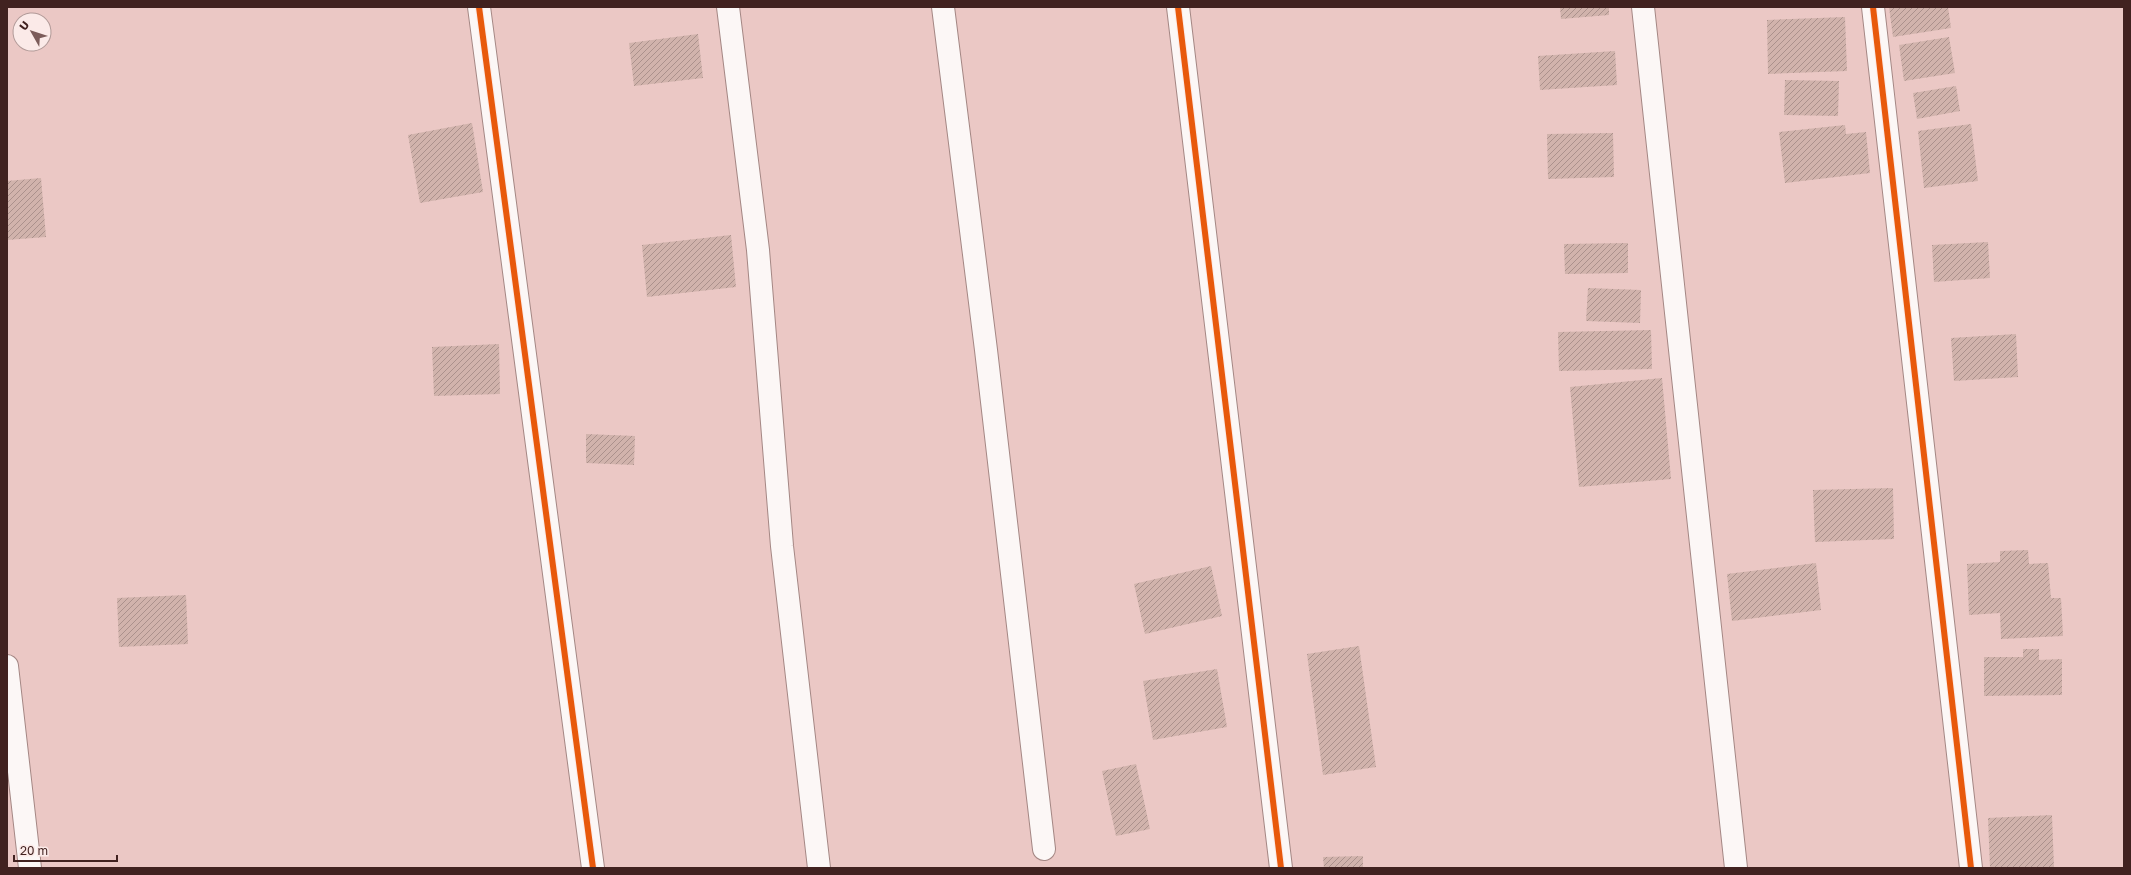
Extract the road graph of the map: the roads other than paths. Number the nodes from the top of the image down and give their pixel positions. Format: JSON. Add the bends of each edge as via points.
{"nodes":[{"id":1,"x":479,"y":7,"type":"edge"},
{"id":2,"x":728,"y":7,"type":"edge"},
{"id":3,"x":944,"y":7,"type":"edge"},
{"id":4,"x":1178,"y":7,"type":"edge"},
{"id":5,"x":1643,"y":7,"type":"edge"},
{"id":6,"x":1874,"y":7,"type":"edge"},
{"id":7,"x":7,"y":666,"type":"edge"},
{"id":8,"x":1044,"y":849,"type":"dead end"},
{"id":9,"x":30,"y":868,"type":"edge"},
{"id":10,"x":592,"y":868,"type":"edge"},
{"id":11,"x":819,"y":868,"type":"edge"},
{"id":12,"x":1281,"y":868,"type":"edge"},
{"id":13,"x":1736,"y":868,"type":"edge"},
{"id":14,"x":1971,"y":868,"type":"edge"}],
"edges":[{"from":1,"to":10,"type":"street"},
{"from":2,"to":11,"type":"street","via":[[758,250],[782,546]]},
{"from":3,"to":8,"type":"street"},
{"from":4,"to":12,"type":"street"},
{"from":5,"to":13,"type":"street"},
{"from":6,"to":14,"type":"street"},
{"from":7,"to":9,"type":"street"}]}
